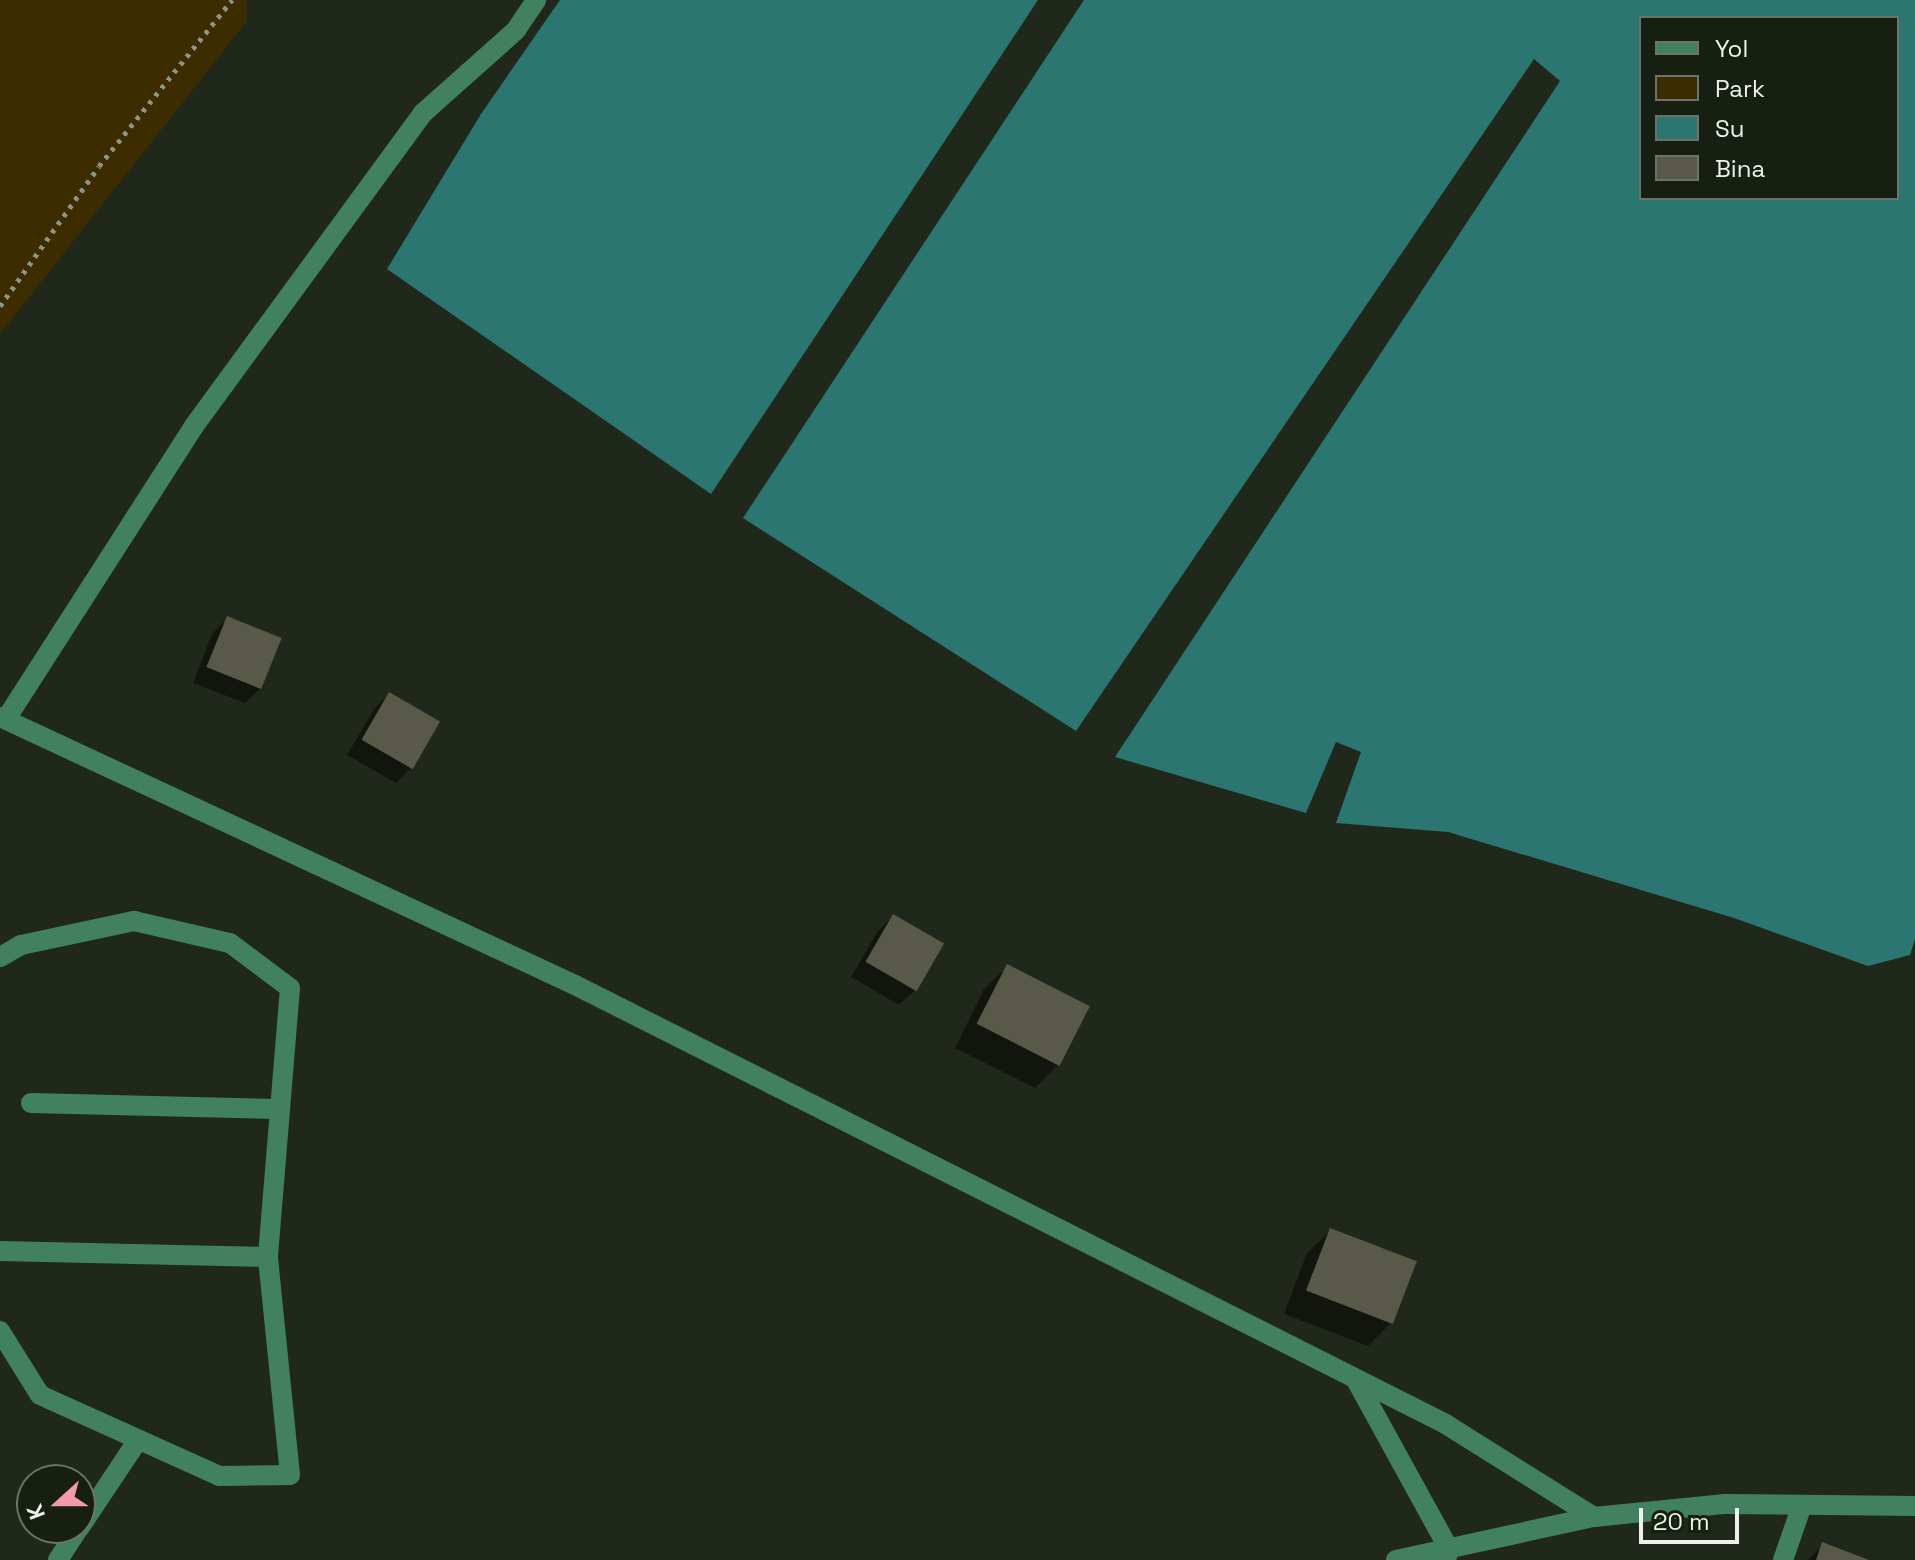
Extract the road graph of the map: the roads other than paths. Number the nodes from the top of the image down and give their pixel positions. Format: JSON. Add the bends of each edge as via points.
{"nodes":[{"id":1,"x":536,"y":0,"type":"edge"},
{"id":2,"x":3,"y":718,"type":"edge"},
{"id":3,"x":0,"y":957,"type":"edge"},
{"id":4,"x":31,"y":1103,"type":"dead end"},
{"id":5,"x":280,"y":1109,"type":"junction"},
{"id":6,"x":0,"y":1251,"type":"edge"},
{"id":7,"x":268,"y":1257,"type":"junction"},
{"id":8,"x":0,"y":1331,"type":"edge"},
{"id":9,"x":1356,"y":1380,"type":"junction"},
{"id":10,"x":138,"y":1440,"type":"junction"},
{"id":11,"x":96,"y":1504,"type":"edge"},
{"id":12,"x":1802,"y":1505,"type":"junction"},
{"id":13,"x":1915,"y":1506,"type":"edge"},
{"id":14,"x":1594,"y":1517,"type":"junction"},
{"id":15,"x":1448,"y":1554,"type":"edge"},
{"id":16,"x":1396,"y":1560,"type":"edge"},
{"id":17,"x":1783,"y":1560,"type":"edge"}],
"edges":[{"from":1,"to":2,"type":"street","via":[[516,30],[414,126],[194,426]]},
{"from":2,"to":9,"type":"street","via":[[575,985]]},
{"from":3,"to":5,"type":"street","via":[[21,945],[134,921],[230,943],[290,988]]},
{"from":4,"to":5,"type":"street"},
{"from":5,"to":7,"type":"street"},
{"from":6,"to":7,"type":"street"},
{"from":7,"to":10,"type":"street","via":[[290,1475],[219,1476]]},
{"from":8,"to":10,"type":"street","via":[[40,1395]]},
{"from":9,"to":14,"type":"street","via":[[1444,1423]]},
{"from":9,"to":15,"type":"street"},
{"from":10,"to":11,"type":"street"},
{"from":12,"to":13,"type":"street"},
{"from":12,"to":14,"type":"street","via":[[1725,1504]]},
{"from":12,"to":17,"type":"street"},
{"from":14,"to":15,"type":"street"},
{"from":15,"to":16,"type":"street"}]}
